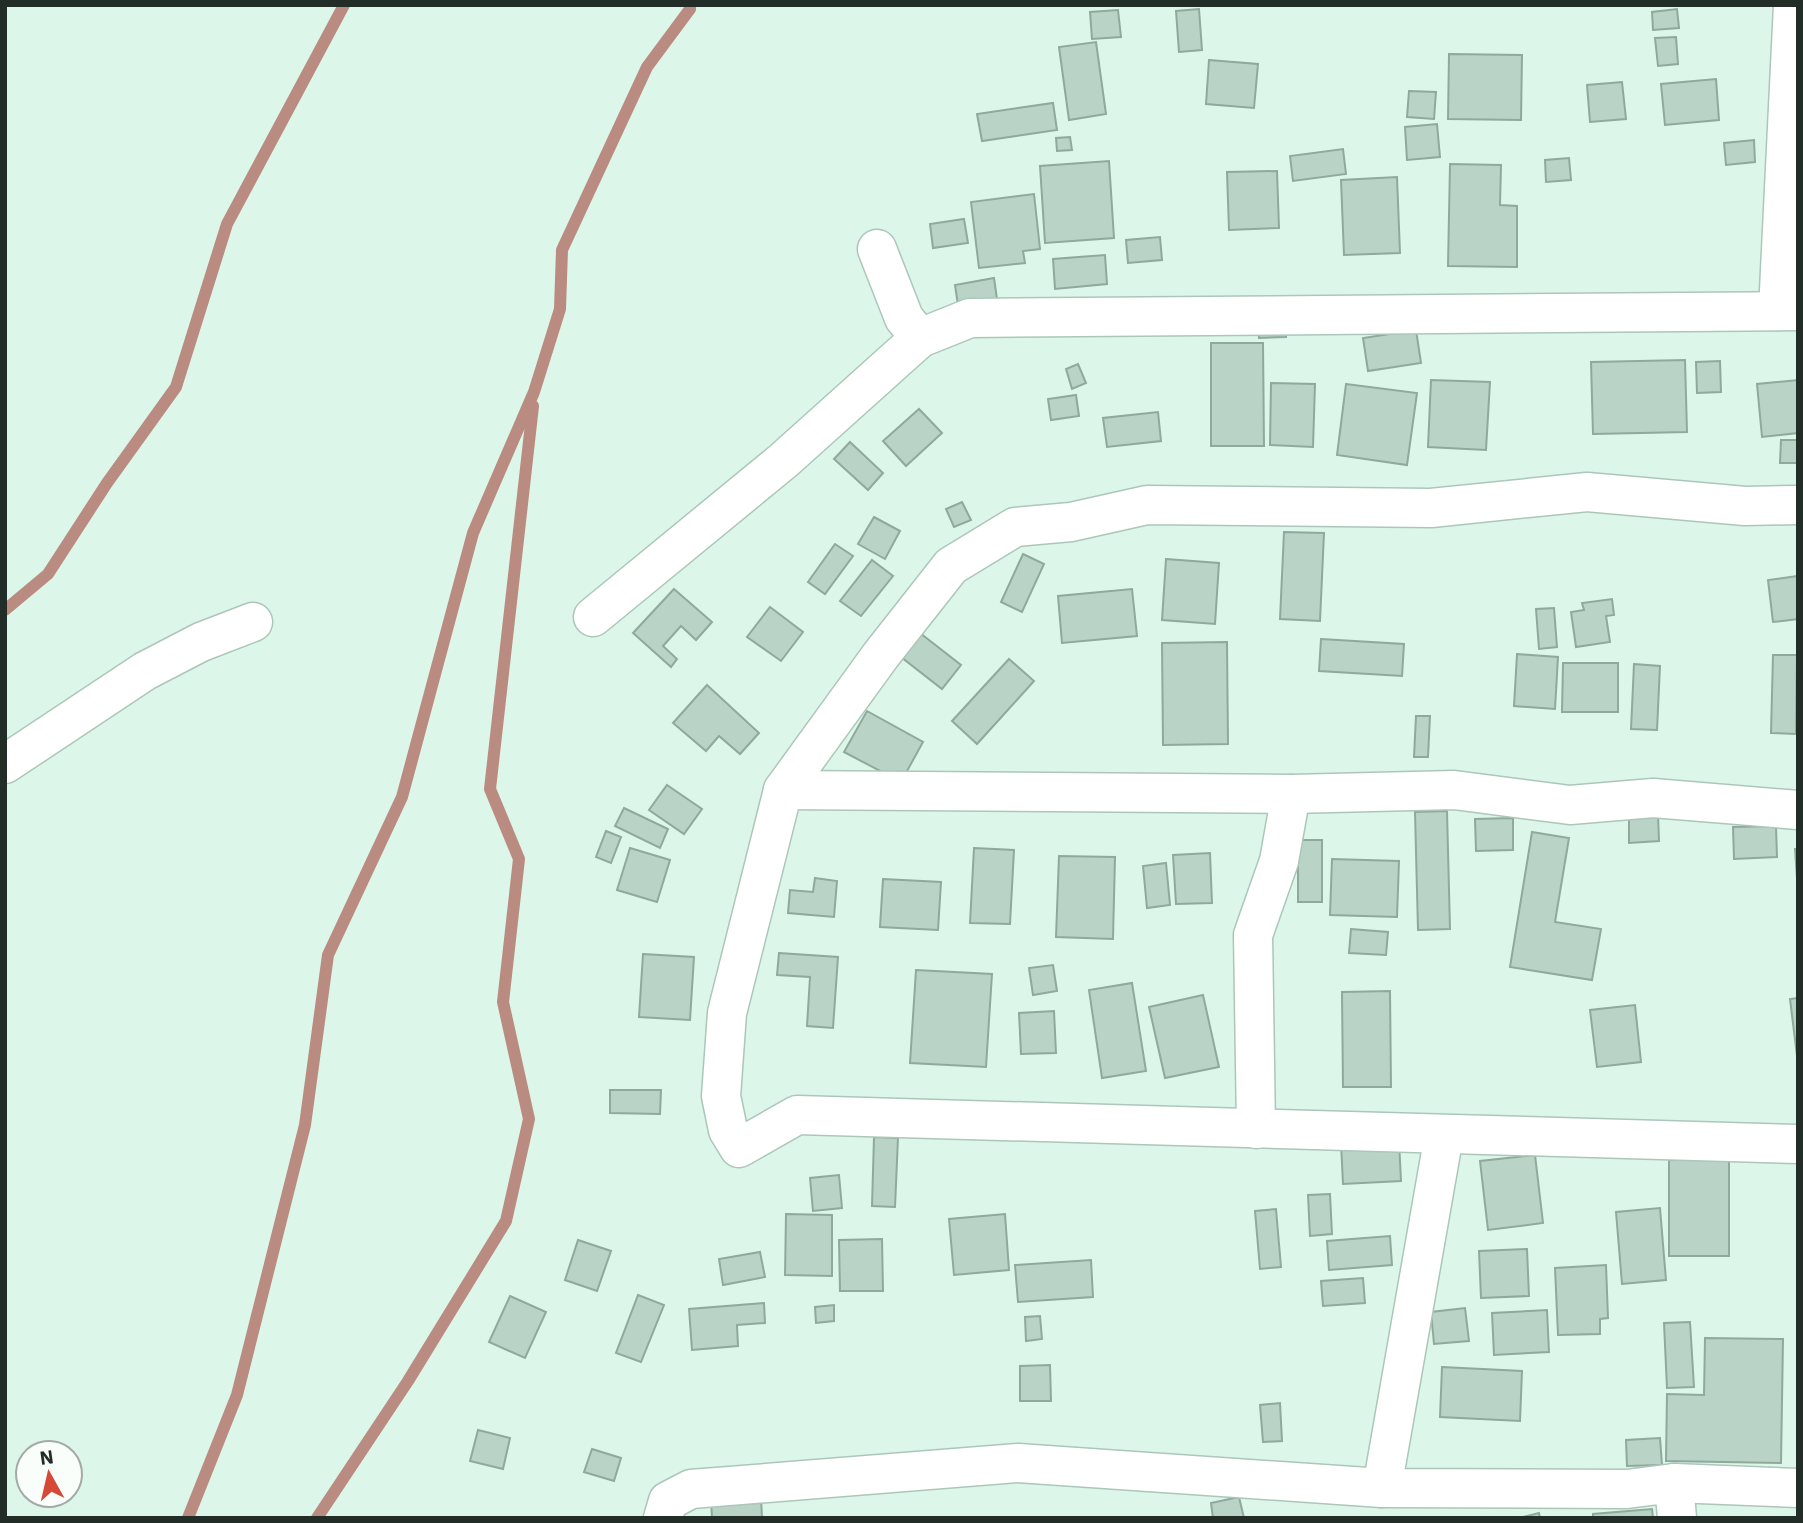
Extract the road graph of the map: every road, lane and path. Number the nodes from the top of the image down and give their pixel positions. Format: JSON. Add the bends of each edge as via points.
{"nodes":[{"id":1,"x":1793,"y":5,"type":"edge"},
{"id":2,"x":877,"y":248,"type":"dead end"},
{"id":3,"x":1788,"y":311,"type":"edge"},
{"id":4,"x":920,"y":338,"type":"junction"},
{"id":5,"x":1798,"y":505,"type":"edge"},
{"id":6,"x":593,"y":617,"type":"dead end"},
{"id":7,"x":253,"y":622,"type":"dead end"},
{"id":8,"x":5,"y":764,"type":"edge"},
{"id":9,"x":783,"y":790,"type":"junction"},
{"id":10,"x":1291,"y":794,"type":"junction"},
{"id":11,"x":1798,"y":810,"type":"edge"},
{"id":12,"x":1256,"y":1129,"type":"junction"},
{"id":13,"x":1444,"y":1135,"type":"junction"},
{"id":14,"x":1798,"y":1144,"type":"edge"},
{"id":15,"x":1382,"y":1488,"type":"junction"},
{"id":16,"x":1798,"y":1488,"type":"edge"},
{"id":17,"x":1675,"y":1500,"type":"edge"},
{"id":18,"x":663,"y":1518,"type":"edge"}],
"edges":[{"from":1,"to":3,"type":"street"},
{"from":2,"to":4,"type":"street","via":[[904,318]]},
{"from":3,"to":4,"type":"street","via":[[970,318]]},
{"from":4,"to":6,"type":"street","via":[[783,461]]},
{"from":5,"to":9,"type":"street","via":[[1745,506],[1587,492],[1431,508],[1147,505],[1071,522],[1015,527],[951,566]]},
{"from":7,"to":8,"type":"street","via":[[145,671]]},
{"from":9,"to":10,"type":"street"},
{"from":9,"to":12,"type":"street","via":[[727,1013],[721,1096],[728,1130],[739,1148],[797,1115]]},
{"from":10,"to":11,"type":"street","via":[[1454,790],[1570,805],[1653,798]]},
{"from":10,"to":12,"type":"street","via":[[1279,861],[1253,935]]},
{"from":12,"to":13,"type":"street"},
{"from":13,"to":14,"type":"street"},
{"from":13,"to":15,"type":"street"},
{"from":15,"to":17,"type":"street","via":[[1627,1489]]},
{"from":15,"to":18,"type":"street","via":[[1018,1463],[691,1489],[668,1501]]},
{"from":16,"to":17,"type":"street"}]}
